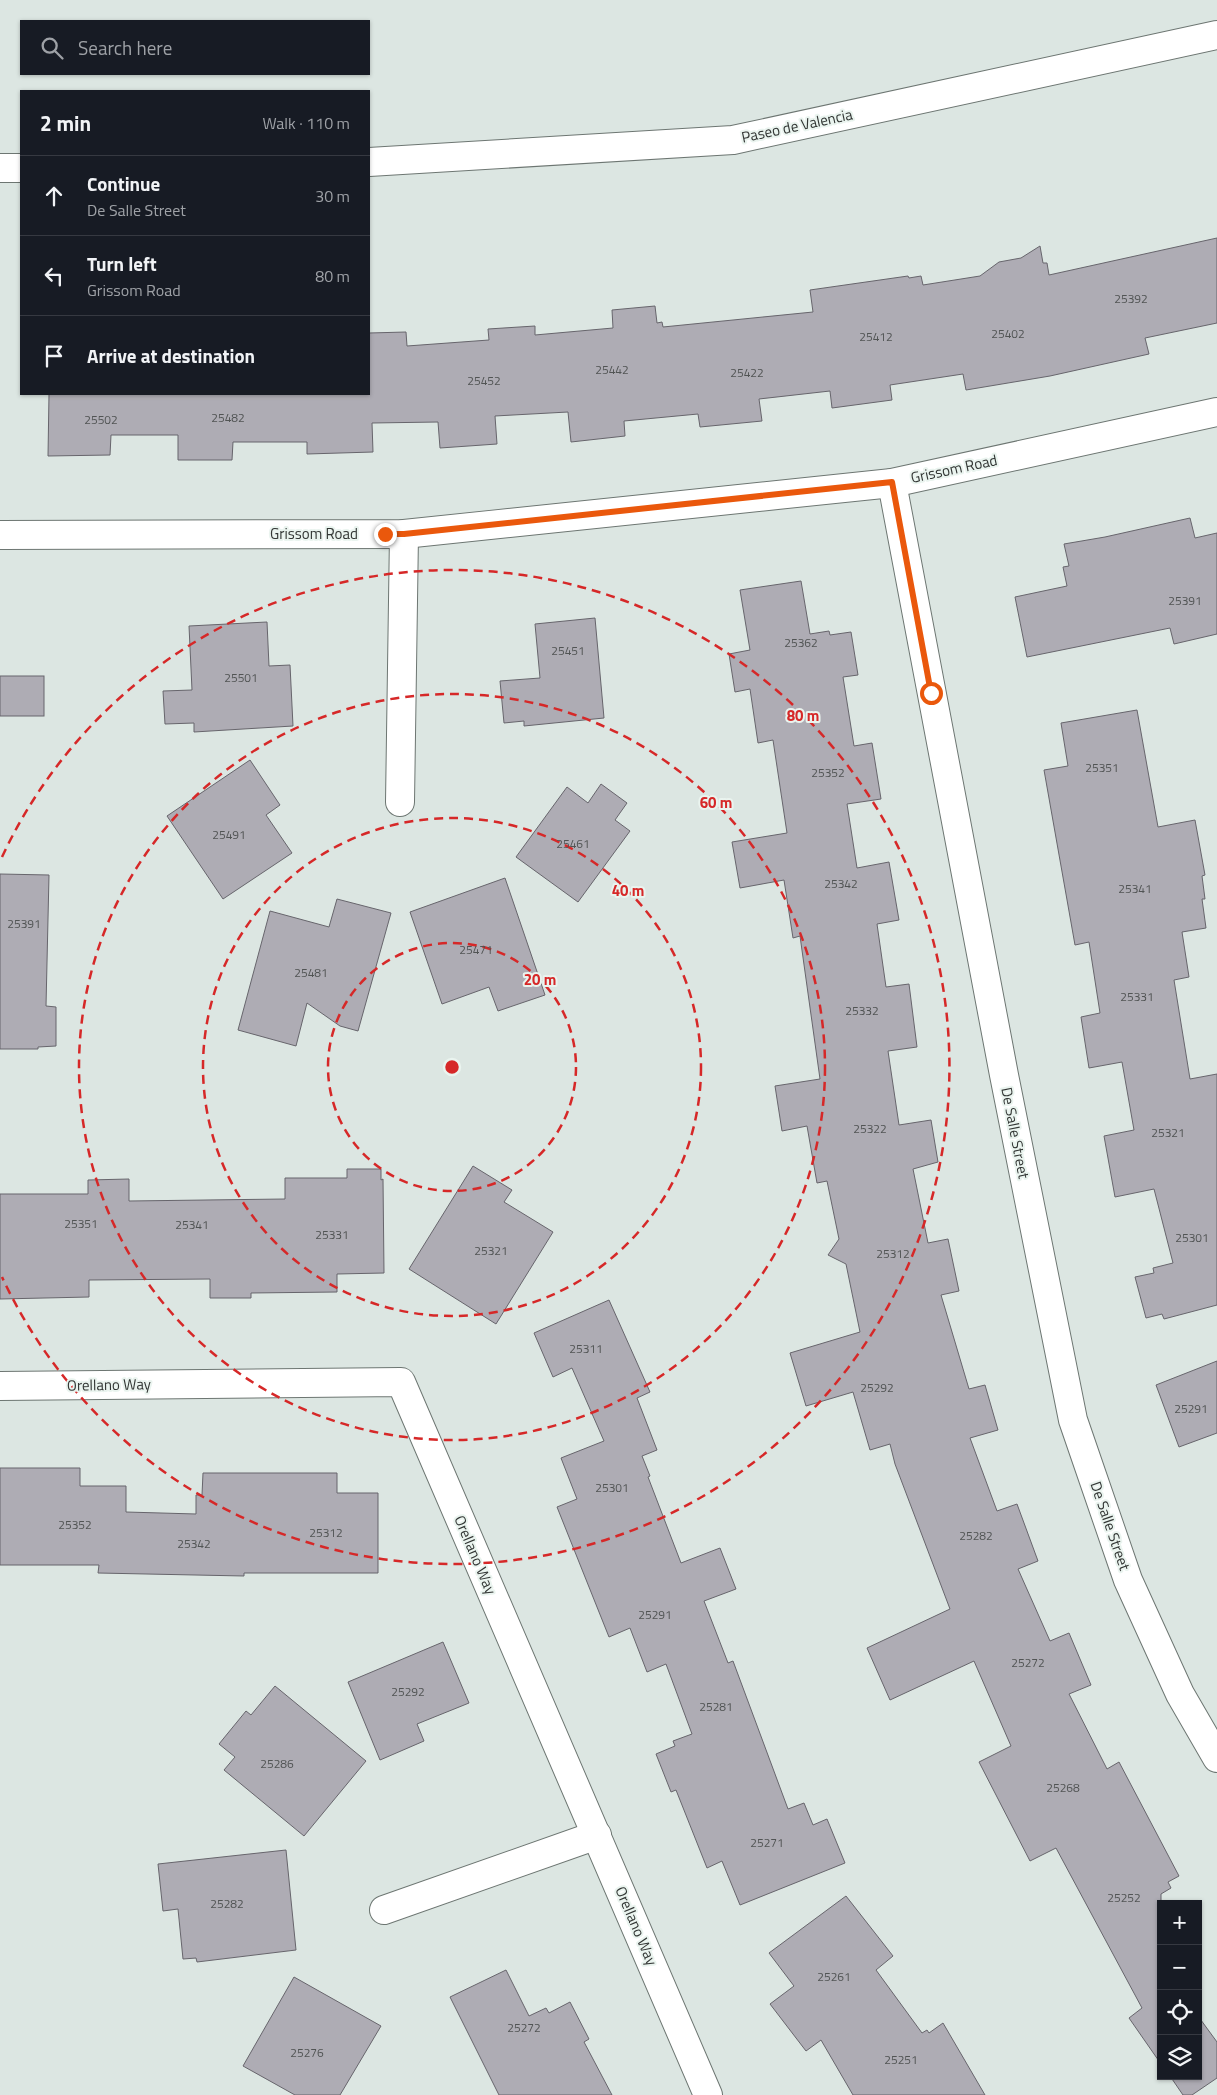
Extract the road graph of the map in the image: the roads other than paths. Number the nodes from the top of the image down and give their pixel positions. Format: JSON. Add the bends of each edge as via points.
{"nodes":[{"id":1,"x":1217,"y":35,"type":"edge"},
{"id":2,"x":370,"y":162,"type":"edge"},
{"id":3,"x":0,"y":168,"type":"edge"},
{"id":4,"x":20,"y":168,"type":"edge"},
{"id":5,"x":1217,"y":412,"type":"edge"},
{"id":6,"x":892,"y":482,"type":"junction"},
{"id":7,"x":0,"y":534,"type":"edge"},
{"id":8,"x":404,"y":534,"type":"junction"},
{"id":9,"x":400,"y":802,"type":"dead end"},
{"id":10,"x":0,"y":1386,"type":"edge"},
{"id":11,"x":1217,"y":1758,"type":"edge"},
{"id":12,"x":597,"y":1835,"type":"junction"},
{"id":13,"x":384,"y":1910,"type":"dead end"},
{"id":14,"x":708,"y":2095,"type":"edge"}],
"edges":[{"from":1,"to":2,"type":"street","name":"Paseo de Valencia","via":[[733,140]]},
{"from":3,"to":4,"type":"street"},
{"from":5,"to":6,"type":"street","name":"Grissom Road"},
{"from":6,"to":8,"type":"street","name":"Grissom Road"},
{"from":6,"to":11,"type":"street","name":"De Salle Street","via":[[1004,1075],[1074,1420],[1128,1580],[1180,1694]]},
{"from":7,"to":8,"type":"street","name":"Grissom Road"},
{"from":8,"to":9,"type":"street"},
{"from":10,"to":12,"type":"street","name":"Orellano Way","via":[[401,1382]]},
{"from":12,"to":13,"type":"street"},
{"from":12,"to":14,"type":"street","name":"Orellano Way"}]}
